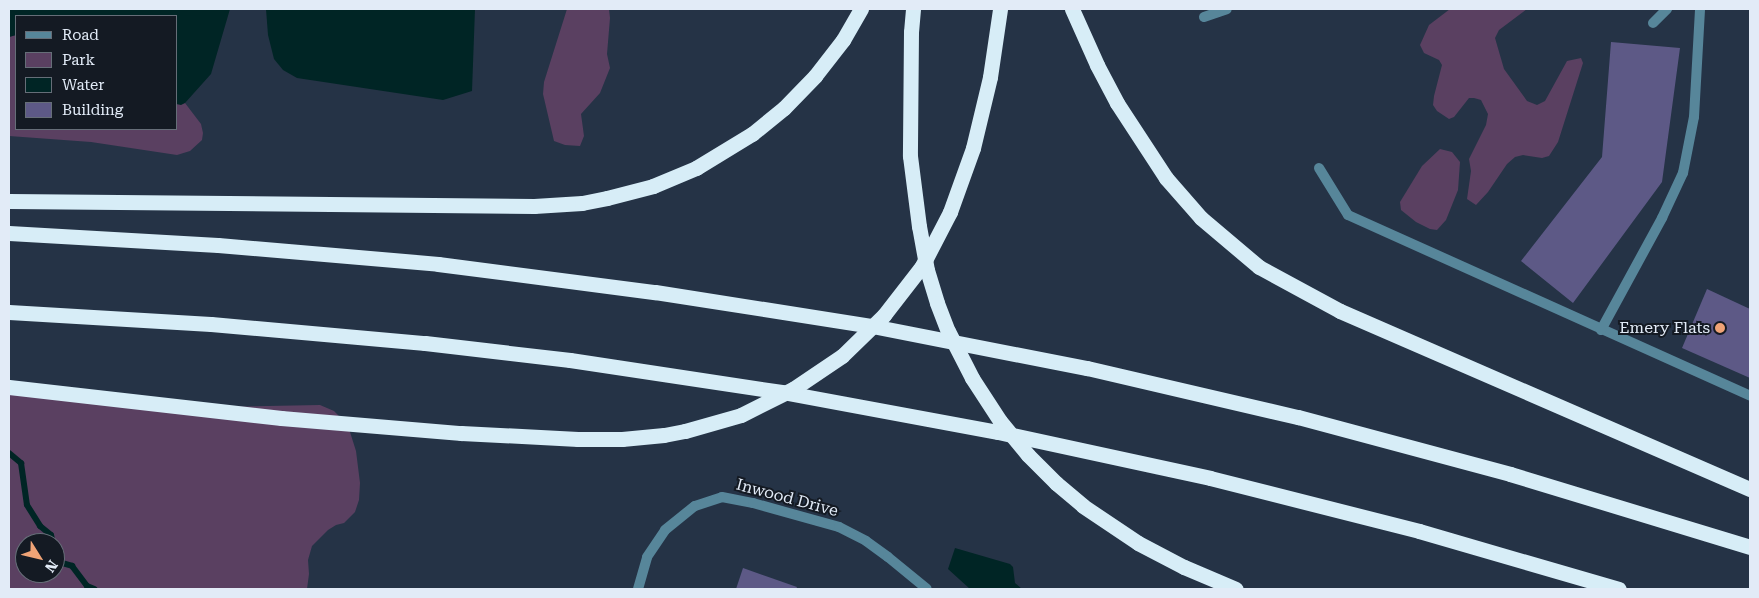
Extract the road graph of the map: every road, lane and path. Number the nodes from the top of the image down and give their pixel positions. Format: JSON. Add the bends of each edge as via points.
{"nodes":[{"id":1,"x":862,"y":9,"type":"edge"},
{"id":2,"x":913,"y":9,"type":"edge"},
{"id":3,"x":1000,"y":9,"type":"edge"},
{"id":4,"x":1072,"y":9,"type":"edge"},
{"id":5,"x":1227,"y":9,"type":"edge"},
{"id":6,"x":1667,"y":9,"type":"edge"},
{"id":7,"x":1700,"y":9,"type":"edge"},
{"id":8,"x":1204,"y":17,"type":"dead end"},
{"id":9,"x":1653,"y":23,"type":"dead end"},
{"id":10,"x":1319,"y":168,"type":"dead end"},
{"id":11,"x":9,"y":201,"type":"edge"},
{"id":12,"x":9,"y":232,"type":"edge"},
{"id":13,"x":9,"y":312,"type":"edge"},
{"id":14,"x":1601,"y":330,"type":"junction"},
{"id":15,"x":9,"y":387,"type":"edge"},
{"id":16,"x":1750,"y":396,"type":"edge"},
{"id":17,"x":1750,"y":489,"type":"edge"},
{"id":18,"x":1750,"y":547,"type":"edge"},
{"id":19,"x":638,"y":589,"type":"edge"},
{"id":20,"x":927,"y":589,"type":"edge"},
{"id":21,"x":1236,"y":589,"type":"edge"},
{"id":22,"x":1619,"y":589,"type":"edge"}],
"edges":[{"from":1,"to":11,"type":"highway","via":[[815,76],[784,108],[752,134],[696,168],[653,186],[607,198],[534,206]]},
{"from":2,"to":21,"type":"highway","bridge":true,"via":[[910,156],[919,226],[927,270],[938,303],[972,378],[1000,421],[1028,454],[1056,484],[1083,506],[1138,543]]},
{"from":3,"to":15,"type":"highway","bridge":true,"via":[[990,77],[973,148],[950,212],[922,266],[884,316],[842,356],[793,389],[741,414],[664,435],[578,439],[281,418]]},
{"from":4,"to":17,"type":"highway","via":[[1117,103],[1166,178],[1202,218],[1260,267],[1340,311]]},
{"from":5,"to":8,"type":"street"},
{"from":6,"to":9,"type":"street"},
{"from":7,"to":14,"type":"street","via":[[1694,117],[1683,173]]},
{"from":10,"to":14,"type":"street","via":[[1348,215]]},
{"from":12,"to":18,"type":"highway","via":[[218,245],[438,264],[646,290],[872,326],[1087,368],[1298,417],[1519,476]]},
{"from":13,"to":22,"type":"highway","via":[[211,324],[425,343],[570,360],[800,395],[1068,446],[1280,494]]},
{"from":14,"to":16,"type":"street"},
{"from":19,"to":20,"type":"street","name":"Inwood Drive","via":[[647,557],[665,530],[695,506],[722,497],[753,502],[840,527],[888,557]]}]}
